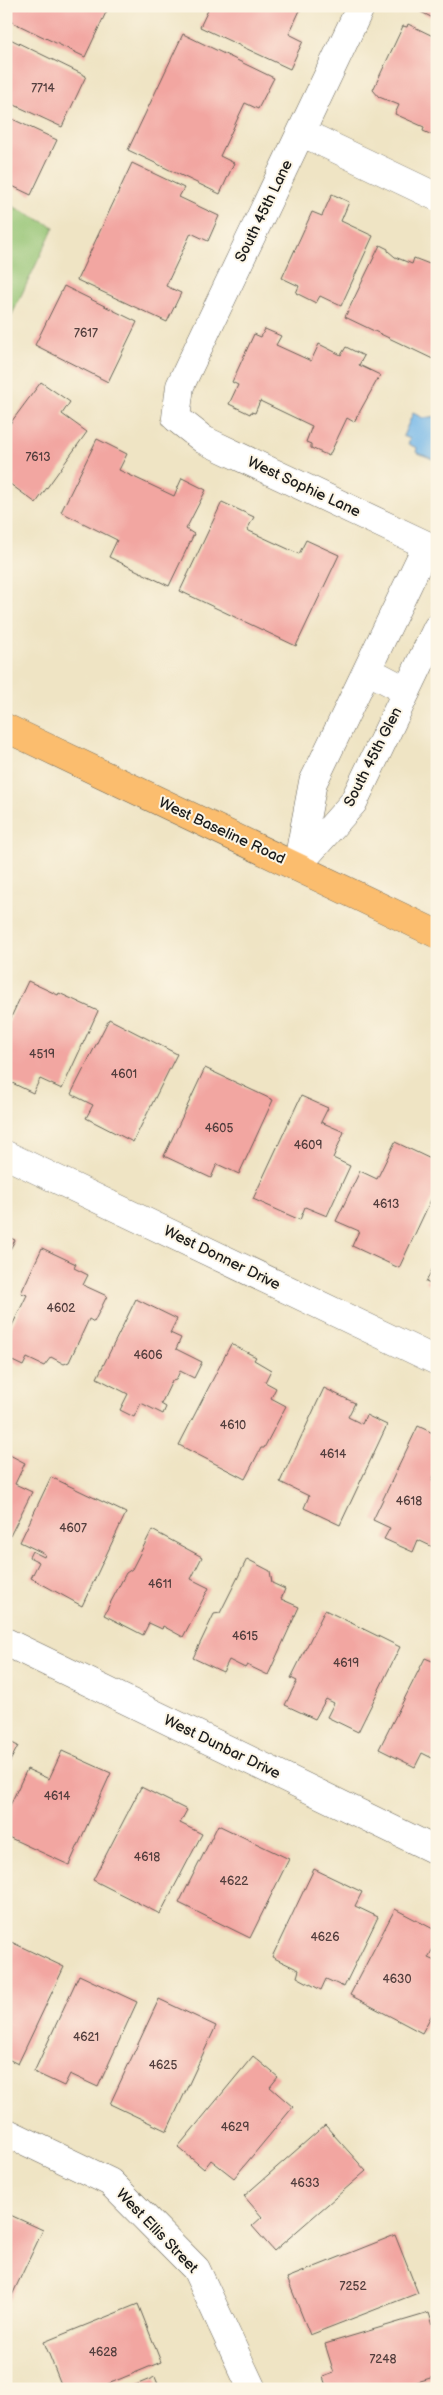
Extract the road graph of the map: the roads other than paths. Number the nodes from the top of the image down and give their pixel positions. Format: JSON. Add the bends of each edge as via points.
{"nodes":[{"id":1,"x":361,"y":6,"type":"edge"},
{"id":2,"x":302,"y":132,"type":"junction"},
{"id":3,"x":437,"y":197,"type":"edge"},
{"id":4,"x":176,"y":418,"type":"joint"},
{"id":5,"x":432,"y":547,"type":"edge"},
{"id":6,"x":437,"y":628,"type":"edge"},
{"id":7,"x":367,"y":670,"type":"junction"},
{"id":8,"x":407,"y":691,"type":"junction"},
{"id":9,"x":6,"y":728,"type":"edge"},
{"id":10,"x":297,"y":866,"type":"junction"},
{"id":11,"x":437,"y":934,"type":"edge"},
{"id":12,"x":6,"y":1155,"type":"edge"},
{"id":13,"x":437,"y":1361,"type":"edge"},
{"id":14,"x":6,"y":1642,"type":"edge"},
{"id":15,"x":437,"y":1851,"type":"edge"},
{"id":16,"x":6,"y":2132,"type":"edge"},
{"id":17,"x":252,"y":2387,"type":"edge"}],
"edges":[{"from":1,"to":2,"type":"street","name":"South 45th Lane"},
{"from":2,"to":3,"type":"street"},
{"from":2,"to":4,"type":"street","name":"South 45th Lane","via":[[180,386]]},
{"from":4,"to":5,"type":"street","name":"West Sophie Lane","via":[[204,440]]},
{"from":5,"to":7,"type":"street"},
{"from":6,"to":8,"type":"street","name":"South 45th Glen"},
{"from":7,"to":8,"type":"street","name":"South 45th Glen"},
{"from":7,"to":10,"type":"street","via":[[314,782]]},
{"from":8,"to":10,"type":"street","name":"South 45th Glen","via":[[353,803]]},
{"from":9,"to":10,"type":"main road","name":"West Baseline Road"},
{"from":10,"to":11,"type":"main road","name":"West Baseline Road"},
{"from":12,"to":13,"type":"street","name":"West Donner Drive"},
{"from":14,"to":15,"type":"street","name":"West Dunbar Drive"},
{"from":16,"to":17,"type":"street","name":"West Ellis Street","via":[[110,2182],[196,2269]]}]}
